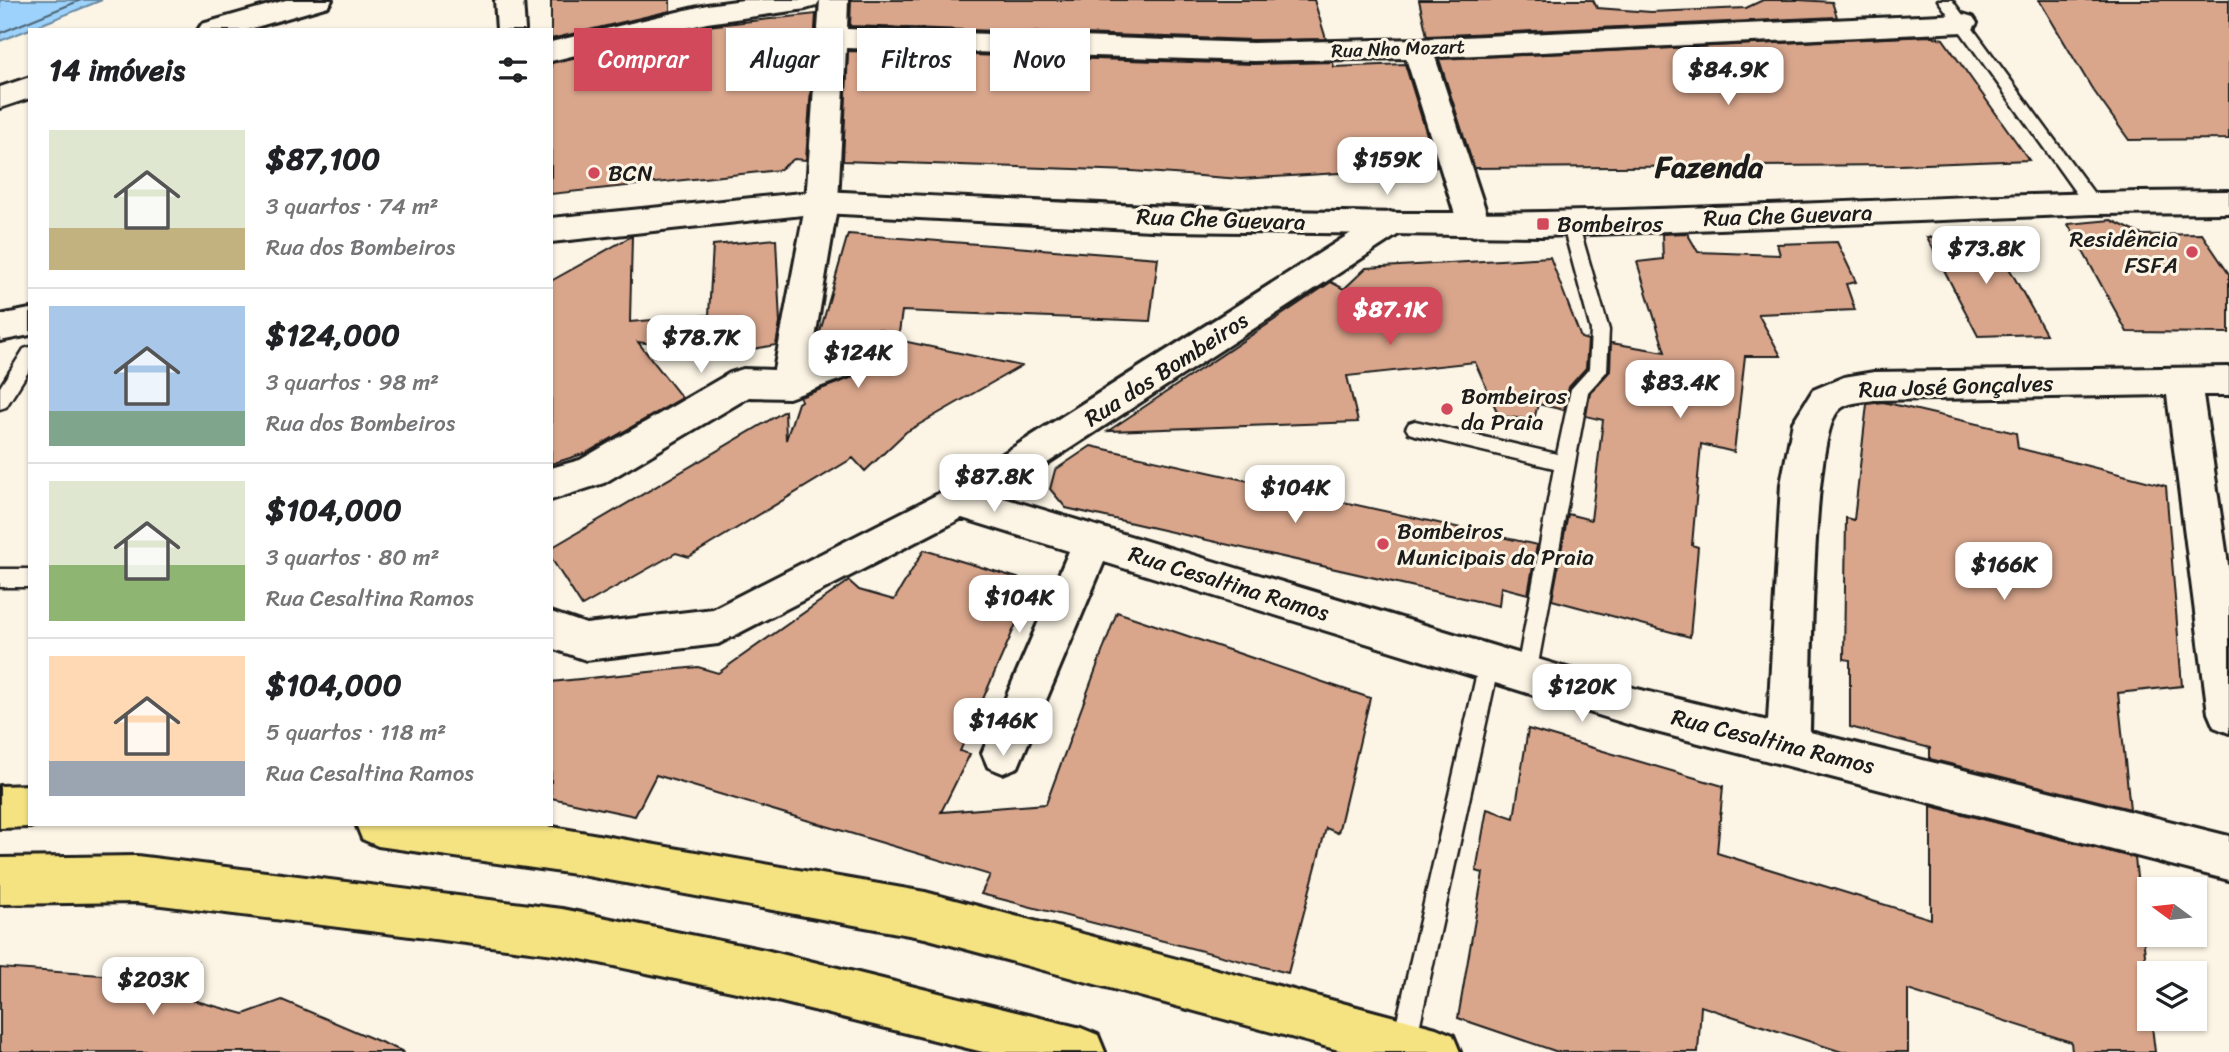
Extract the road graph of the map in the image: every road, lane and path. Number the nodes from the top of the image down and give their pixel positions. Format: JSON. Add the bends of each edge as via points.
{"nodes":[{"id":1,"x":318,"y":0,"type":"edge"},
{"id":2,"x":509,"y":0,"type":"edge"},
{"id":3,"x":806,"y":0,"type":"edge"},
{"id":4,"x":834,"y":0,"type":"edge"},
{"id":5,"x":1945,"y":0,"type":"edge"},
{"id":6,"x":1964,"y":23,"type":"junction"},
{"id":7,"x":219,"y":28,"type":"edge"},
{"id":8,"x":512,"y":28,"type":"edge"},
{"id":9,"x":833,"y":28,"type":"edge"},
{"id":10,"x":843,"y":38,"type":"edge"},
{"id":11,"x":1418,"y":48,"type":"junction"},
{"id":12,"x":553,"y":52,"type":"edge"},
{"id":13,"x":28,"y":89,"type":"edge"},
{"id":14,"x":829,"y":91,"type":"edge"},
{"id":15,"x":0,"y":98,"type":"edge"},
{"id":16,"x":822,"y":202,"type":"junction"},
{"id":17,"x":2092,"y":204,"type":"junction"},
{"id":18,"x":2226,"y":207,"type":"edge"},
{"id":19,"x":1570,"y":223,"type":"junction"},
{"id":20,"x":1390,"y":224,"type":"junction"},
{"id":21,"x":1474,"y":224,"type":"junction"},
{"id":22,"x":553,"y":230,"type":"edge"},
{"id":23,"x":28,"y":323,"type":"edge"},
{"id":24,"x":0,"y":328,"type":"edge"},
{"id":25,"x":879,"y":351,"type":"dead end"},
{"id":26,"x":28,"y":357,"type":"edge"},
{"id":27,"x":2183,"y":381,"type":"junction"},
{"id":28,"x":2229,"y":381,"type":"edge"},
{"id":29,"x":789,"y":384,"type":"junction"},
{"id":30,"x":0,"y":402,"type":"edge"},
{"id":31,"x":1415,"y":428,"type":"dead end"},
{"id":32,"x":1564,"y":463,"type":"junction"},
{"id":33,"x":553,"y":483,"type":"edge"},
{"id":34,"x":959,"y":501,"type":"junction"},
{"id":35,"x":1093,"y":541,"type":"junction"},
{"id":36,"x":0,"y":578,"type":"edge"},
{"id":37,"x":28,"y":578,"type":"edge"},
{"id":38,"x":553,"y":630,"type":"edge"},
{"id":39,"x":1507,"y":669,"type":"junction"},
{"id":40,"x":2229,"y":713,"type":"edge"},
{"id":41,"x":1788,"y":744,"type":"junction"},
{"id":42,"x":1003,"y":753,"type":"dead end"},
{"id":43,"x":28,"y":806,"type":"edge"},
{"id":44,"x":0,"y":807,"type":"edge"},
{"id":45,"x":392,"y":826,"type":"edge"},
{"id":46,"x":2229,"y":858,"type":"edge"},
{"id":47,"x":0,"y":881,"type":"edge"},
{"id":48,"x":1420,"y":1047,"type":"edge"},
{"id":49,"x":1081,"y":1052,"type":"edge"}],
"edges":[{"from":1,"to":7,"type":"street"},
{"from":2,"to":8,"type":"street"},
{"from":3,"to":12,"type":"street","via":[[708,15]]},
{"from":4,"to":9,"type":"street"},
{"from":5,"to":6,"type":"lane"},
{"from":6,"to":11,"type":"street","name":"Rua Nho Mozart"},
{"from":6,"to":17,"type":"lane"},
{"from":10,"to":11,"type":"street","name":"Rua Nho Mozart","via":[[1253,52]]},
{"from":11,"to":21,"type":"street"},
{"from":13,"to":15,"type":"street"},
{"from":14,"to":16,"type":"street"},
{"from":16,"to":20,"type":"street","name":"Rua Che Guevara","via":[[1170,219]]},
{"from":16,"to":22,"type":"street","name":"Rua Che Guevara"},
{"from":16,"to":29,"type":"street"},
{"from":17,"to":18,"type":"street","name":"Rua Che Guevara"},
{"from":17,"to":19,"type":"street","name":"Rua Che Guevara"},
{"from":19,"to":21,"type":"street","name":"Rua Che Guevara"},
{"from":19,"to":32,"type":"lane","via":[[1600,330],[1598,370],[1580,389]]},
{"from":20,"to":21,"type":"street","name":"Rua Che Guevara"},
{"from":20,"to":34,"type":"street","name":"Rua dos Bombeiros"},
{"from":23,"to":24,"type":"street"},
{"from":25,"to":29,"type":"street"},
{"from":26,"to":30,"type":"lane"},
{"from":27,"to":28,"type":"street","name":"Rua José Gonçalves"},
{"from":27,"to":40,"type":"street"},
{"from":27,"to":41,"type":"street","name":"Rua José Gonçalves","via":[[1874,387],[1844,391],[1826,400],[1811,422],[1800,484]]},
{"from":29,"to":33,"type":"street","via":[[743,383],[591,472]]},
{"from":31,"to":32,"type":"lane"},
{"from":32,"to":39,"type":"lane"},
{"from":34,"to":35,"type":"street","name":"Rua Cesaltina Ramos"},
{"from":34,"to":38,"type":"street","name":"Rua dos Bombeiros","via":[[718,625],[586,642]]},
{"from":35,"to":39,"type":"street","name":"Rua Cesaltina Ramos"},
{"from":35,"to":42,"type":"street"},
{"from":36,"to":37,"type":"lane"},
{"from":39,"to":41,"type":"street","name":"Rua Cesaltina Ramos","via":[[1637,708]]},
{"from":39,"to":48,"type":"lane"},
{"from":41,"to":46,"type":"street","name":"Rua Cesaltina Ramos"},
{"from":43,"to":44,"type":"main road"},
{"from":45,"to":48,"type":"main road","via":[[582,853],[925,915]]},
{"from":47,"to":49,"type":"main road","via":[[136,879],[562,932],[765,974]]}]}
